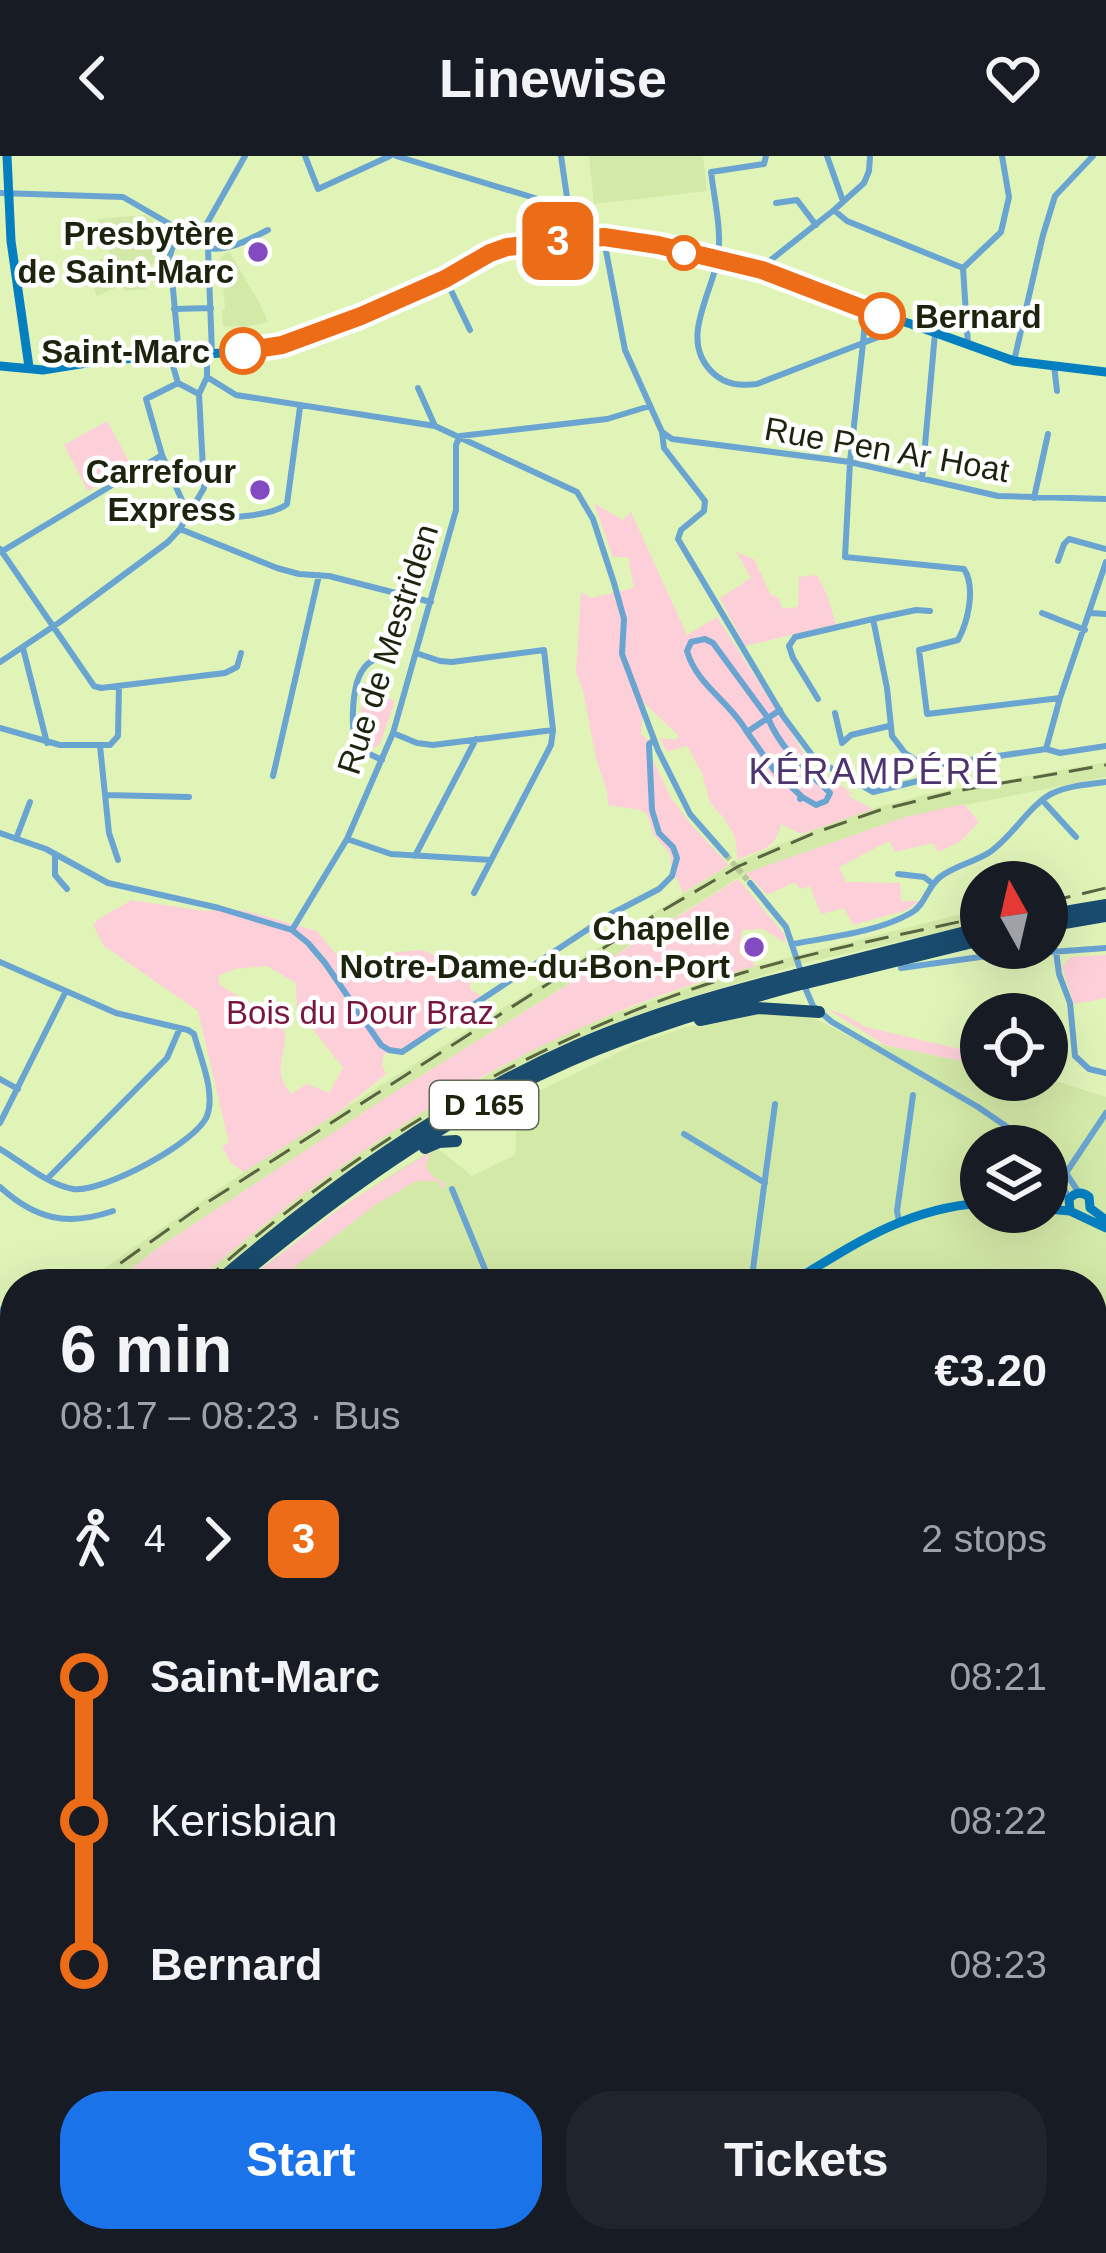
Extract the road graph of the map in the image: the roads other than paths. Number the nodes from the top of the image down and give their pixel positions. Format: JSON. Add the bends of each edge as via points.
{"nodes":[{"id":1,"x":8,"y":156,"type":"edge"},
{"id":2,"x":245,"y":156,"type":"edge"},
{"id":3,"x":305,"y":156,"type":"edge"},
{"id":4,"x":393,"y":156,"type":"edge"},
{"id":5,"x":561,"y":156,"type":"edge"},
{"id":6,"x":766,"y":156,"type":"edge"},
{"id":7,"x":827,"y":156,"type":"edge"},
{"id":8,"x":870,"y":156,"type":"edge"},
{"id":9,"x":1002,"y":156,"type":"edge"},
{"id":10,"x":1093,"y":156,"type":"edge"},
{"id":11,"x":5,"y":193,"type":"edge"},
{"id":12,"x":843,"y":201,"type":"junction"},
{"id":13,"x":776,"y":203,"type":"dead end"},
{"id":14,"x":834,"y":210,"type":"junction"},
{"id":15,"x":568,"y":211,"type":"junction"},
{"id":16,"x":816,"y":224,"type":"junction"},
{"id":17,"x":268,"y":230,"type":"dead end"},
{"id":18,"x":187,"y":234,"type":"junction"},
{"id":19,"x":201,"y":234,"type":"junction"},
{"id":20,"x":604,"y":237,"type":"junction"},
{"id":21,"x":208,"y":248,"type":"junction"},
{"id":22,"x":717,"y":260,"type":"junction"},
{"id":23,"x":963,"y":268,"type":"junction"},
{"id":24,"x":762,"y":270,"type":"junction"},
{"id":25,"x":445,"y":279,"type":"junction"},
{"id":26,"x":212,"y":308,"type":"junction"},
{"id":27,"x":174,"y":309,"type":"junction"},
{"id":28,"x":866,"y":310,"type":"junction"},
{"id":29,"x":895,"y":320,"type":"junction"},
{"id":30,"x":470,"y":330,"type":"dead end"},
{"id":31,"x":935,"y":333,"type":"junction"},
{"id":32,"x":863,"y":343,"type":"junction"},
{"id":33,"x":968,"y":345,"type":"junction"},
{"id":34,"x":210,"y":353,"type":"junction"},
{"id":35,"x":174,"y":355,"type":"junction"},
{"id":36,"x":1014,"y":361,"type":"junction"},
{"id":37,"x":1054,"y":365,"type":"junction"},
{"id":38,"x":0,"y":366,"type":"edge"},
{"id":39,"x":29,"y":367,"type":"junction"},
{"id":40,"x":1106,"y":372,"type":"edge"},
{"id":41,"x":207,"y":377,"type":"junction"},
{"id":42,"x":178,"y":383,"type":"junction"},
{"id":43,"x":418,"y":388,"type":"dead end"},
{"id":44,"x":1057,"y":391,"type":"dead end"},
{"id":45,"x":199,"y":394,"type":"junction"},
{"id":46,"x":650,"y":406,"type":"junction"},
{"id":47,"x":300,"y":407,"type":"junction"},
{"id":48,"x":435,"y":426,"type":"junction"},
{"id":49,"x":662,"y":433,"type":"junction"},
{"id":50,"x":1048,"y":434,"type":"dead end"},
{"id":51,"x":460,"y":436,"type":"junction"},
{"id":52,"x":162,"y":455,"type":"junction"},
{"id":53,"x":850,"y":463,"type":"junction"},
{"id":54,"x":922,"y":478,"type":"junction"},
{"id":55,"x":1034,"y":498,"type":"junction"},
{"id":56,"x":1106,"y":499,"type":"edge"},
{"id":57,"x":190,"y":511,"type":"junction"},
{"id":58,"x":180,"y":529,"type":"junction"},
{"id":59,"x":1106,"y":549,"type":"edge"},
{"id":60,"x":1,"y":551,"type":"edge"},
{"id":61,"x":1058,"y":561,"type":"dead end"},
{"id":62,"x":1105,"y":567,"type":"edge"},
{"id":63,"x":319,"y":575,"type":"junction"},
{"id":64,"x":431,"y":602,"type":"junction"},
{"id":65,"x":930,"y":611,"type":"dead end"},
{"id":66,"x":1042,"y":613,"type":"dead end"},
{"id":67,"x":1091,"y":613,"type":"junction"},
{"id":68,"x":1106,"y":614,"type":"edge"},
{"id":69,"x":872,"y":620,"type":"junction"},
{"id":70,"x":55,"y":626,"type":"junction"},
{"id":71,"x":1085,"y":630,"type":"junction"},
{"id":72,"x":23,"y":648,"type":"junction"},
{"id":73,"x":241,"y":653,"type":"dead end"},
{"id":74,"x":416,"y":653,"type":"junction"},
{"id":75,"x":377,"y":658,"type":"dead end"},
{"id":76,"x":0,"y":662,"type":"edge"},
{"id":77,"x":118,"y":686,"type":"junction"},
{"id":78,"x":1060,"y":698,"type":"junction"},
{"id":79,"x":818,"y":700,"type":"dead end"},
{"id":80,"x":780,"y":710,"type":"junction"},
{"id":81,"x":835,"y":713,"type":"dead end"},
{"id":82,"x":768,"y":718,"type":"junction"},
{"id":83,"x":889,"y":726,"type":"junction"},
{"id":84,"x":0,"y":728,"type":"edge"},
{"id":85,"x":553,"y":730,"type":"junction"},
{"id":86,"x":747,"y":732,"type":"junction"},
{"id":87,"x":393,"y":733,"type":"junction"},
{"id":88,"x":476,"y":740,"type":"junction"},
{"id":89,"x":654,"y":740,"type":"junction"},
{"id":90,"x":47,"y":743,"type":"junction"},
{"id":91,"x":100,"y":746,"type":"junction"},
{"id":92,"x":1106,"y":746,"type":"edge"},
{"id":93,"x":1046,"y":749,"type":"junction"},
{"id":94,"x":382,"y":760,"type":"junction"},
{"id":95,"x":931,"y":766,"type":"junction"},
{"id":96,"x":273,"y":776,"type":"dead end"},
{"id":97,"x":1106,"y":782,"type":"edge"},
{"id":98,"x":105,"y":795,"type":"junction"},
{"id":99,"x":189,"y":797,"type":"dead end"},
{"id":100,"x":1043,"y":801,"type":"junction"},
{"id":101,"x":30,"y":802,"type":"dead end"},
{"id":102,"x":0,"y":833,"type":"edge"},
{"id":103,"x":1076,"y":837,"type":"dead end"},
{"id":104,"x":16,"y":838,"type":"junction"},
{"id":105,"x":347,"y":839,"type":"junction"},
{"id":106,"x":55,"y":854,"type":"junction"},
{"id":107,"x":726,"y":855,"type":"tunnel mouth"},
{"id":108,"x":415,"y":856,"type":"junction"},
{"id":109,"x":118,"y":860,"type":"dead end"},
{"id":110,"x":492,"y":860,"type":"junction"},
{"id":111,"x":898,"y":874,"type":"dead end"},
{"id":112,"x":750,"y":883,"type":"tunnel mouth"},
{"id":113,"x":933,"y":884,"type":"junction"},
{"id":114,"x":67,"y":889,"type":"dead end"},
{"id":115,"x":474,"y":893,"type":"dead end"},
{"id":116,"x":1106,"y":905,"type":"edge"},
{"id":117,"x":1068,"y":911,"type":"edge"},
{"id":118,"x":1106,"y":916,"type":"edge"},
{"id":119,"x":1068,"y":922,"type":"edge"},
{"id":120,"x":292,"y":930,"type":"junction"},
{"id":121,"x":960,"y":934,"type":"edge"},
{"id":122,"x":794,"y":944,"type":"junction"},
{"id":123,"x":960,"y":945,"type":"edge"},
{"id":124,"x":1106,"y":948,"type":"edge"},
{"id":125,"x":1068,"y":950,"type":"edge"},
{"id":126,"x":960,"y":959,"type":"edge"},
{"id":127,"x":0,"y":962,"type":"edge"},
{"id":128,"x":901,"y":968,"type":"dead end"},
{"id":129,"x":1058,"y":969,"type":"edge"},
{"id":130,"x":802,"y":981,"type":"junction"},
{"id":131,"x":65,"y":993,"type":"junction"},
{"id":132,"x":819,"y":1012,"type":"junction"},
{"id":133,"x":180,"y":1028,"type":"junction"},
{"id":134,"x":611,"y":1044,"type":"junction"},
{"id":135,"x":1106,"y":1073,"type":"edge"},
{"id":136,"x":0,"y":1079,"type":"edge"},
{"id":137,"x":18,"y":1089,"type":"junction"},
{"id":138,"x":913,"y":1095,"type":"dead end"},
{"id":139,"x":775,"y":1104,"type":"dead end"},
{"id":140,"x":1106,"y":1113,"type":"edge"},
{"id":141,"x":491,"y":1118,"type":"dead end"},
{"id":142,"x":0,"y":1123,"type":"edge"},
{"id":143,"x":1003,"y":1125,"type":"edge"},
{"id":144,"x":684,"y":1134,"type":"dead end"},
{"id":145,"x":456,"y":1141,"type":"dead end"},
{"id":146,"x":0,"y":1149,"type":"edge"},
{"id":147,"x":396,"y":1159,"type":"junction"},
{"id":148,"x":1068,"y":1170,"type":"edge"},
{"id":149,"x":48,"y":1178,"type":"junction"},
{"id":150,"x":1068,"y":1179,"type":"edge"},
{"id":151,"x":765,"y":1183,"type":"junction"},
{"id":152,"x":0,"y":1187,"type":"edge"},
{"id":153,"x":452,"y":1189,"type":"dead end"},
{"id":154,"x":1068,"y":1191,"type":"edge"},
{"id":155,"x":1076,"y":1204,"type":"junction"},
{"id":156,"x":1068,"y":1205,"type":"edge"},
{"id":157,"x":960,"y":1206,"type":"edge"},
{"id":158,"x":113,"y":1211,"type":"dead end"},
{"id":159,"x":899,"y":1221,"type":"junction"},
{"id":160,"x":1106,"y":1224,"type":"edge"},
{"id":161,"x":234,"y":1269,"type":"edge"},
{"id":162,"x":250,"y":1269,"type":"edge"},
{"id":163,"x":484,"y":1269,"type":"edge"},
{"id":164,"x":753,"y":1269,"type":"edge"},
{"id":165,"x":813,"y":1269,"type":"edge"}],
"edges":[{"from":1,"to":11,"type":"street"},
{"from":2,"to":19,"type":"street"},
{"from":3,"to":4,"type":"street","via":[[318,189]]},
{"from":4,"to":15,"type":"street"},
{"from":5,"to":15,"type":"street"},
{"from":6,"to":22,"type":"street","via":[[764,164],[711,172]]},
{"from":7,"to":12,"type":"street"},
{"from":8,"to":12,"type":"street","via":[[864,183]]},
{"from":9,"to":23,"type":"street","via":[[1009,197],[1001,232]]},
{"from":10,"to":36,"type":"street","via":[[1055,196]]},
{"from":11,"to":18,"type":"street","via":[[123,196]]},
{"from":11,"to":39,"type":"street"},
{"from":12,"to":14,"type":"street"},
{"from":13,"to":16,"type":"street","via":[[797,200]]},
{"from":14,"to":16,"type":"street"},
{"from":14,"to":23,"type":"street"},
{"from":15,"to":20,"type":"street"},
{"from":16,"to":24,"type":"street"},
{"from":17,"to":21,"type":"street"},
{"from":18,"to":19,"type":"street"},
{"from":18,"to":27,"type":"street","via":[[170,256]]},
{"from":19,"to":21,"type":"street"},
{"from":20,"to":22,"type":"street"},
{"from":20,"to":25,"type":"street","via":[[507,247]]},
{"from":20,"to":46,"type":"street","via":[[625,350]]},
{"from":21,"to":26,"type":"street"},
{"from":22,"to":24,"type":"street"},
{"from":22,"to":32,"type":"street","via":[[696,340],[718,378],[757,384]]},
{"from":23,"to":33,"type":"street"},
{"from":24,"to":28,"type":"street"},
{"from":25,"to":30,"type":"street"},
{"from":25,"to":34,"type":"street","via":[[282,345]]},
{"from":26,"to":27,"type":"street"},
{"from":26,"to":34,"type":"street"},
{"from":27,"to":35,"type":"street"},
{"from":28,"to":29,"type":"street"},
{"from":28,"to":32,"type":"street"},
{"from":29,"to":31,"type":"street"},
{"from":29,"to":32,"type":"street","via":[[886,334]]},
{"from":31,"to":33,"type":"street"},
{"from":31,"to":54,"type":"street"},
{"from":32,"to":53,"type":"street"},
{"from":33,"to":36,"type":"street"},
{"from":34,"to":35,"type":"street"},
{"from":34,"to":41,"type":"street"},
{"from":35,"to":39,"type":"street"},
{"from":35,"to":42,"type":"street"},
{"from":36,"to":37,"type":"street"},
{"from":37,"to":40,"type":"street"},
{"from":37,"to":44,"type":"street"},
{"from":38,"to":39,"type":"street"},
{"from":41,"to":45,"type":"street"},
{"from":41,"to":47,"type":"street","via":[[236,395]]},
{"from":42,"to":45,"type":"street"},
{"from":42,"to":52,"type":"street","via":[[146,399]]},
{"from":43,"to":48,"type":"street"},
{"from":45,"to":57,"type":"street","via":[[204,488]]},
{"from":46,"to":49,"type":"street"},
{"from":46,"to":51,"type":"street","via":[[607,419]]},
{"from":47,"to":48,"type":"street"},
{"from":47,"to":57,"type":"street","via":[[281,510],[233,517]]},
{"from":48,"to":51,"type":"street"},
{"from":49,"to":53,"type":"street","name":"Rue Pen Ar Hoat"},
{"from":49,"to":80,"type":"street","via":[[664,448],[705,501],[678,539]]},
{"from":50,"to":55,"type":"street"},
{"from":51,"to":64,"type":"street","name":"Rue de Mestriden","via":[[456,510]]},
{"from":51,"to":89,"type":"street","via":[[584,501],[624,619],[626,671]]},
{"from":52,"to":57,"type":"street"},
{"from":52,"to":60,"type":"street"},
{"from":53,"to":54,"type":"street","name":"Rue Pen Ar Hoat"},
{"from":53,"to":78,"type":"street","via":[[845,556],[964,569],[970,578],[958,640],[919,650],[927,714]]},
{"from":54,"to":55,"type":"street","name":"Rue Pen Ar Hoat"},
{"from":55,"to":56,"type":"street","name":"Rue Pen Ar Hoat"},
{"from":57,"to":58,"type":"street"},
{"from":58,"to":63,"type":"street","via":[[277,568]]},
{"from":58,"to":70,"type":"street"},
{"from":59,"to":61,"type":"street","via":[[1069,539]]},
{"from":60,"to":70,"type":"street"},
{"from":62,"to":67,"type":"street"},
{"from":63,"to":64,"type":"street"},
{"from":63,"to":96,"type":"street"},
{"from":64,"to":74,"type":"street","name":"Rue de Mestriden"},
{"from":65,"to":69,"type":"street"},
{"from":66,"to":71,"type":"street"},
{"from":67,"to":68,"type":"street"},
{"from":67,"to":71,"type":"street"},
{"from":69,"to":79,"type":"street","via":[[795,637],[793,658]]},
{"from":69,"to":83,"type":"street"},
{"from":70,"to":72,"type":"street"},
{"from":70,"to":77,"type":"street","via":[[94,686]]},
{"from":71,"to":78,"type":"street"},
{"from":72,"to":76,"type":"street"},
{"from":72,"to":90,"type":"street"},
{"from":73,"to":77,"type":"street","via":[[225,673]]},
{"from":74,"to":85,"type":"street","via":[[452,662],[544,650]]},
{"from":74,"to":87,"type":"street","name":"Rue de Mestriden"},
{"from":75,"to":94,"type":"street","via":[[358,678],[352,732],[359,749]]},
{"from":77,"to":91,"type":"street","via":[[118,736]]},
{"from":78,"to":93,"type":"street"},
{"from":80,"to":82,"type":"street"},
{"from":80,"to":95,"type":"street","via":[[815,759],[873,792],[922,781]]},
{"from":81,"to":83,"type":"street","via":[[842,743]]},
{"from":82,"to":86,"type":"street"},
{"from":82,"to":86,"type":"street","via":[[784,749],[830,793],[826,801],[801,798]]},
{"from":82,"to":86,"type":"street","via":[[713,643],[691,642],[695,674]]},
{"from":83,"to":95,"type":"street","via":[[905,753]]},
{"from":84,"to":90,"type":"street"},
{"from":85,"to":88,"type":"street"},
{"from":85,"to":110,"type":"street"},
{"from":87,"to":88,"type":"street","via":[[433,745]]},
{"from":87,"to":94,"type":"street","name":"Rue de Mestriden"},
{"from":88,"to":108,"type":"street"},
{"from":89,"to":107,"type":"street","via":[[690,814]]},
{"from":89,"to":120,"type":"street","via":[[652,810],[677,857],[672,876],[402,1052],[381,1045]]},
{"from":90,"to":91,"type":"street"},
{"from":91,"to":98,"type":"street"},
{"from":92,"to":93,"type":"street"},
{"from":93,"to":95,"type":"street"},
{"from":94,"to":105,"type":"street","name":"Rue de Mestriden"},
{"from":97,"to":100,"type":"street"},
{"from":98,"to":99,"type":"street"},
{"from":98,"to":109,"type":"street"},
{"from":100,"to":103,"type":"street"},
{"from":100,"to":113,"type":"street","via":[[1010,837]]},
{"from":101,"to":104,"type":"street"},
{"from":102,"to":104,"type":"street"},
{"from":104,"to":106,"type":"street"},
{"from":105,"to":108,"type":"street"},
{"from":105,"to":120,"type":"street","name":"Rue de Mestriden"},
{"from":106,"to":114,"type":"street","via":[[55,875]]},
{"from":106,"to":120,"type":"street","via":[[108,884]]},
{"from":108,"to":110,"type":"street"},
{"from":110,"to":115,"type":"street"},
{"from":111,"to":113,"type":"street"},
{"from":112,"to":122,"type":"street"},
{"from":113,"to":122,"type":"street","via":[[910,914]]},
{"from":116,"to":117,"type":"highway"},
{"from":118,"to":119,"type":"highway"},
{"from":121,"to":130,"type":"highway","number":"D 165"},
{"from":122,"to":130,"type":"street"},
{"from":123,"to":130,"type":"highway","number":"D 165"},
{"from":124,"to":125,"type":"street"},
{"from":126,"to":128,"type":"street"},
{"from":127,"to":131,"type":"street"},
{"from":129,"to":135,"type":"street","via":[[1075,1056]]},
{"from":130,"to":132,"type":"street"},
{"from":130,"to":134,"type":"highway","number":"D 165"},
{"from":130,"to":161,"type":"highway","number":"D 165","via":[[697,1001],[516,1075],[342,1182]]},
{"from":131,"to":133,"type":"street"},
{"from":131,"to":137,"type":"street"},
{"from":132,"to":134,"type":"highway","via":[[758,1008]]},
{"from":132,"to":143,"type":"street"},
{"from":133,"to":149,"type":"street","via":[[167,1058]]},
{"from":133,"to":149,"type":"street","via":[[194,1034],[208,1085],[200,1128],[106,1185],[79,1190]]},
{"from":134,"to":141,"type":"highway","via":[[502,1103]]},
{"from":134,"to":147,"type":"highway","number":"D 165"},
{"from":136,"to":137,"type":"street"},
{"from":137,"to":142,"type":"street"},
{"from":138,"to":159,"type":"street"},
{"from":139,"to":151,"type":"street"},
{"from":140,"to":148,"type":"street"},
{"from":144,"to":151,"type":"street"},
{"from":145,"to":147,"type":"highway"},
{"from":146,"to":149,"type":"street"},
{"from":147,"to":162,"type":"highway","number":"D 165"},
{"from":150,"to":155,"type":"street"},
{"from":151,"to":164,"type":"street"},
{"from":152,"to":158,"type":"street","via":[[47,1217]]},
{"from":153,"to":163,"type":"street"},
{"from":154,"to":155,"type":"street"},
{"from":155,"to":156,"type":"street"},
{"from":155,"to":160,"type":"street"},
{"from":157,"to":159,"type":"street"},
{"from":159,"to":165,"type":"street"}]}
